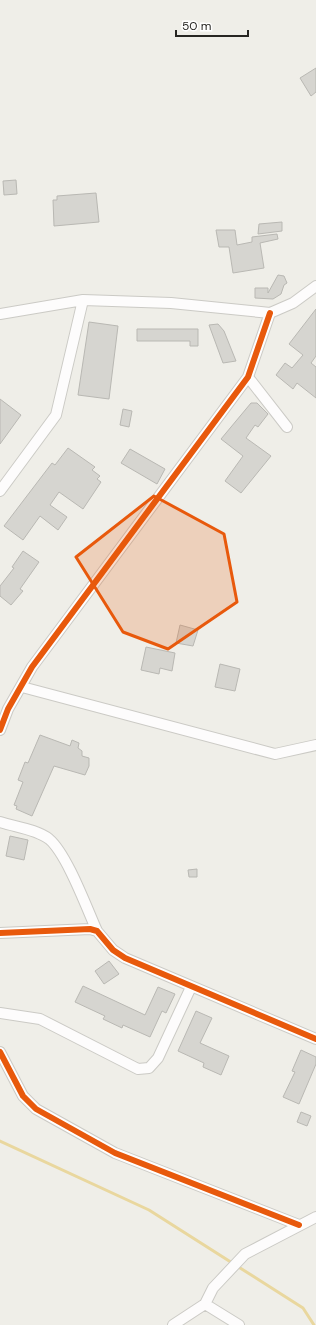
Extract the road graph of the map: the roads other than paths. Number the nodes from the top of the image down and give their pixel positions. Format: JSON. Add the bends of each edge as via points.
{"nodes":[{"id":1,"x":316,"y":286,"type":"edge"},
{"id":2,"x":83,"y":300,"type":"junction"},
{"id":3,"x":270,"y":313,"type":"junction"},
{"id":4,"x":0,"y":314,"type":"edge"},
{"id":5,"x":248,"y":377,"type":"junction"},
{"id":6,"x":287,"y":427,"type":"dead end"},
{"id":7,"x":0,"y":491,"type":"edge"},
{"id":8,"x":22,"y":687,"type":"junction"},
{"id":9,"x":4,"y":708,"type":"edge"},
{"id":10,"x":0,"y":730,"type":"edge"},
{"id":11,"x":316,"y":745,"type":"edge"},
{"id":12,"x":0,"y":822,"type":"edge"},
{"id":13,"x":97,"y":931,"type":"junction"},
{"id":14,"x":0,"y":933,"type":"edge"},
{"id":15,"x":191,"y":987,"type":"junction"},
{"id":16,"x":0,"y":1013,"type":"edge"},
{"id":17,"x":316,"y":1039,"type":"edge"},
{"id":18,"x":0,"y":1052,"type":"edge"},
{"id":19,"x":316,"y":1217,"type":"edge"},
{"id":20,"x":299,"y":1225,"type":"junction"},
{"id":21,"x":205,"y":1304,"type":"junction"},
{"id":22,"x":173,"y":1325,"type":"edge"},
{"id":23,"x":239,"y":1325,"type":"edge"}],
"edges":[{"from":1,"to":3,"type":"street","via":[[293,303]]},
{"from":2,"to":3,"type":"street","via":[[171,302]]},
{"from":2,"to":4,"type":"street"},
{"from":2,"to":7,"type":"street","via":[[56,415]]},
{"from":3,"to":5,"type":"street"},
{"from":5,"to":6,"type":"street"},
{"from":5,"to":8,"type":"street","via":[[32,667]]},
{"from":8,"to":9,"type":"street"},
{"from":8,"to":11,"type":"street","via":[[275,754]]},
{"from":9,"to":10,"type":"street"},
{"from":12,"to":13,"type":"street","via":[[36,832],[49,839],[60,853]]},
{"from":13,"to":14,"type":"street","via":[[90,929]]},
{"from":13,"to":15,"type":"street","via":[[113,950],[125,958]]},
{"from":15,"to":16,"type":"street","via":[[158,1058],[149,1068],[138,1069],[40,1020]]},
{"from":15,"to":17,"type":"street"},
{"from":18,"to":20,"type":"street","via":[[23,1096],[36,1109],[115,1153]]},
{"from":19,"to":20,"type":"street"},
{"from":20,"to":21,"type":"street","via":[[245,1254],[214,1288]]},
{"from":21,"to":22,"type":"street"},
{"from":21,"to":23,"type":"street"}]}
